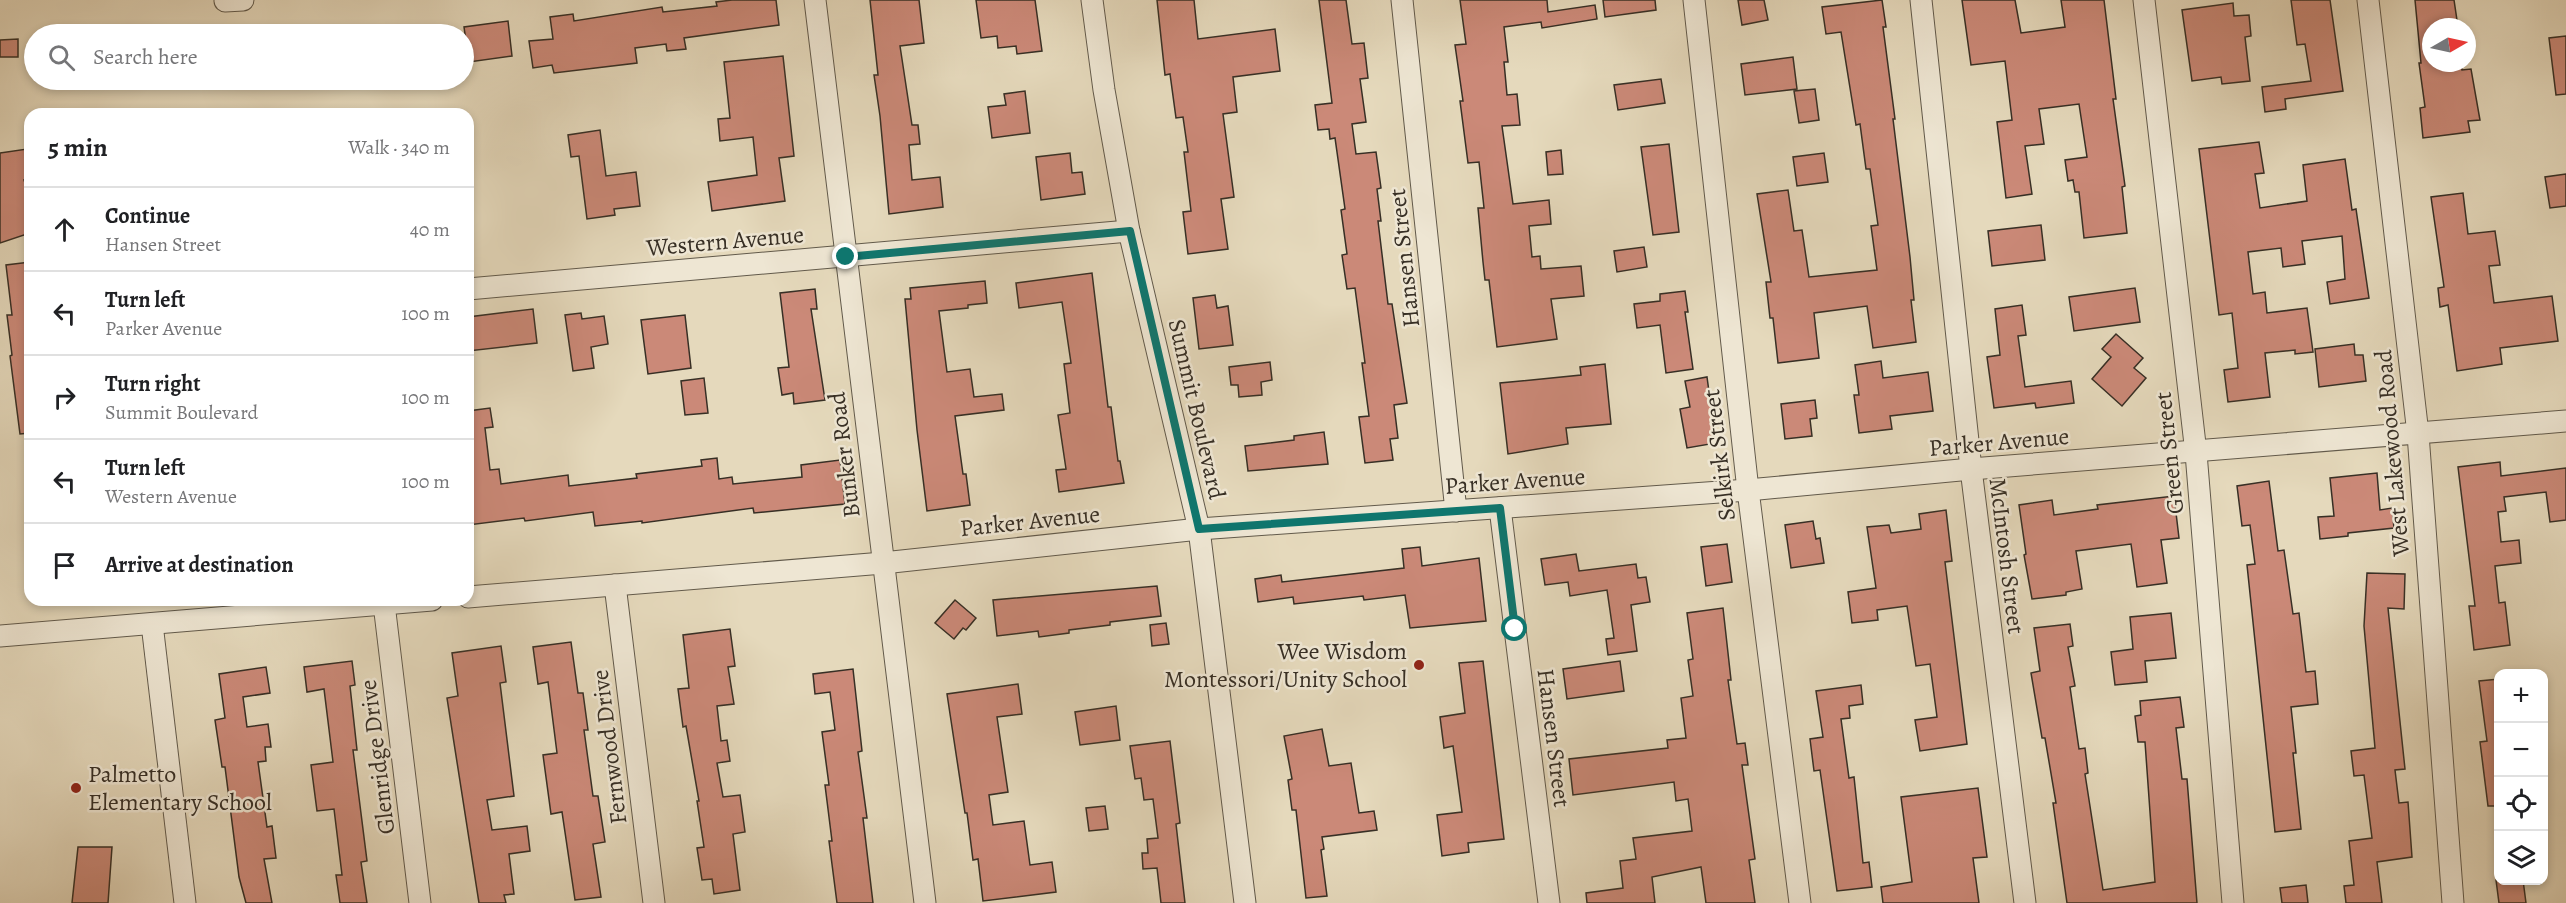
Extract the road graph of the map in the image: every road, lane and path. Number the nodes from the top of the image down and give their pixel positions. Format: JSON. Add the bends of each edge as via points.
{"nodes":[{"id":1,"x":815,"y":0,"type":"edge"},
{"id":2,"x":1092,"y":0,"type":"edge"},
{"id":3,"x":1402,"y":0,"type":"edge"},
{"id":4,"x":1694,"y":0,"type":"edge"},
{"id":5,"x":1921,"y":0,"type":"edge"},
{"id":6,"x":2144,"y":0,"type":"edge"},
{"id":7,"x":2368,"y":0,"type":"edge"},
{"id":8,"x":1130,"y":231,"type":"junction"},
{"id":9,"x":846,"y":257,"type":"junction"},
{"id":10,"x":474,"y":288,"type":"edge"},
{"id":11,"x":2566,"y":422,"type":"edge"},
{"id":12,"x":2418,"y":434,"type":"junction"},
{"id":13,"x":2196,"y":453,"type":"junction"},
{"id":14,"x":1971,"y":469,"type":"junction"},
{"id":15,"x":1748,"y":490,"type":"junction"},
{"id":16,"x":1500,"y":508,"type":"junction"},
{"id":17,"x":1456,"y":511,"type":"junction"},
{"id":18,"x":1199,"y":529,"type":"junction"},
{"id":19,"x":883,"y":562,"type":"junction"},
{"id":20,"x":615,"y":585,"type":"junction"},
{"id":21,"x":474,"y":597,"type":"edge"},
{"id":22,"x":361,"y":606,"type":"edge"},
{"id":23,"x":384,"y":606,"type":"edge"},
{"id":24,"x":152,"y":624,"type":"junction"},
{"id":25,"x":0,"y":636,"type":"edge"},
{"id":26,"x":185,"y":903,"type":"edge"},
{"id":27,"x":420,"y":903,"type":"edge"},
{"id":28,"x":654,"y":903,"type":"edge"},
{"id":29,"x":925,"y":903,"type":"edge"},
{"id":30,"x":1245,"y":903,"type":"edge"},
{"id":31,"x":1549,"y":903,"type":"edge"},
{"id":32,"x":1800,"y":903,"type":"edge"},
{"id":33,"x":2025,"y":903,"type":"edge"},
{"id":34,"x":2233,"y":903,"type":"edge"},
{"id":35,"x":2453,"y":903,"type":"edge"}],
"edges":[{"from":1,"to":9,"type":"street","name":"Bunker Road"},
{"from":2,"to":8,"type":"street","name":"Summit Boulevard"},
{"from":3,"to":17,"type":"street","name":"Hansen Street"},
{"from":4,"to":15,"type":"street","name":"Selkirk Street"},
{"from":5,"to":14,"type":"street","name":"McIntosh Street"},
{"from":6,"to":13,"type":"street","name":"Green Street"},
{"from":7,"to":12,"type":"street","name":"West Lakewood Road"},
{"from":8,"to":9,"type":"street","name":"Western Avenue"},
{"from":8,"to":18,"type":"street","name":"Summit Boulevard"},
{"from":9,"to":10,"type":"street","name":"Western Avenue"},
{"from":9,"to":19,"type":"street","name":"Bunker Road"},
{"from":11,"to":12,"type":"street","name":"Parker Avenue"},
{"from":12,"to":13,"type":"street","name":"Parker Avenue"},
{"from":12,"to":35,"type":"street","name":"West Lakewood Road"},
{"from":13,"to":14,"type":"street","name":"Parker Avenue"},
{"from":13,"to":34,"type":"street","name":"Green Street"},
{"from":14,"to":15,"type":"street","name":"Parker Avenue"},
{"from":14,"to":33,"type":"street","name":"McIntosh Street"},
{"from":15,"to":16,"type":"street","name":"Parker Avenue"},
{"from":15,"to":32,"type":"street","name":"Selkirk Street"},
{"from":16,"to":17,"type":"street","name":"Parker Avenue"},
{"from":16,"to":31,"type":"street","name":"Hansen Street"},
{"from":17,"to":18,"type":"street","name":"Parker Avenue"},
{"from":18,"to":19,"type":"street","name":"Parker Avenue"},
{"from":18,"to":30,"type":"street","name":"Summit Boulevard"},
{"from":19,"to":20,"type":"street","name":"Parker Avenue"},
{"from":19,"to":29,"type":"street","name":"Bunker Road"},
{"from":20,"to":21,"type":"street","name":"Parker Avenue"},
{"from":20,"to":28,"type":"street","name":"Fernwood Drive"},
{"from":22,"to":24,"type":"street"},
{"from":23,"to":27,"type":"street","name":"Glenridge Drive"},
{"from":24,"to":25,"type":"street"},
{"from":24,"to":26,"type":"street"}]}
